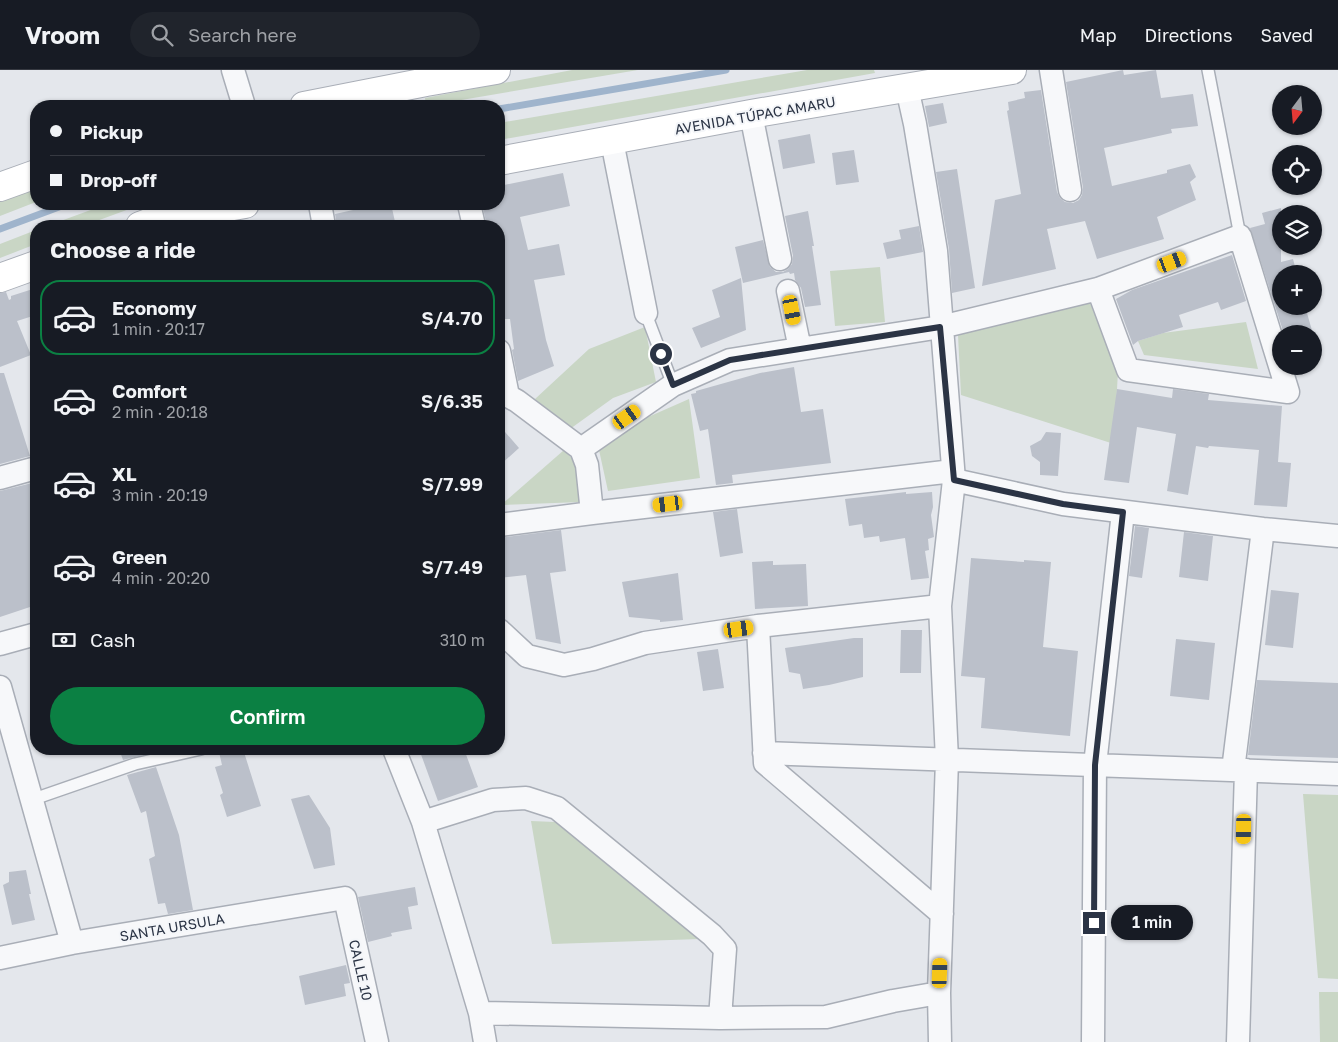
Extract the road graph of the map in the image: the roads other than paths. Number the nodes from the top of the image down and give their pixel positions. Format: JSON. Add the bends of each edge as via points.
{"nodes":[{"id":1,"x":233,"y":70,"type":"edge"},
{"id":2,"x":496,"y":70,"type":"edge"},
{"id":3,"x":1012,"y":70,"type":"edge"},
{"id":4,"x":1051,"y":70,"type":"edge"},
{"id":5,"x":1208,"y":70,"type":"edge"},
{"id":6,"x":425,"y":76,"type":"edge"},
{"id":7,"x":907,"y":88,"type":"junction"},
{"id":8,"x":242,"y":100,"type":"edge"},
{"id":9,"x":328,"y":100,"type":"edge"},
{"id":10,"x":751,"y":114,"type":"junction"},
{"id":11,"x":612,"y":141,"type":"junction"},
{"id":12,"x":505,"y":160,"type":"edge"},
{"id":13,"x":30,"y":176,"type":"edge"},
{"id":14,"x":0,"y":187,"type":"edge"},
{"id":15,"x":1070,"y":190,"type":"dead end"},
{"id":16,"x":217,"y":210,"type":"edge"},
{"id":17,"x":172,"y":220,"type":"edge"},
{"id":18,"x":1240,"y":236,"type":"junction"},
{"id":19,"x":780,"y":259,"type":"dead end"},
{"id":20,"x":30,"y":266,"type":"edge"},
{"id":21,"x":0,"y":278,"type":"edge"},
{"id":22,"x":1098,"y":289,"type":"junction"},
{"id":23,"x":788,"y":291,"type":"dead end"},
{"id":24,"x":647,"y":318,"type":"joint"},
{"id":25,"x":940,"y":327,"type":"junction"},
{"id":26,"x":800,"y":349,"type":"junction"},
{"id":27,"x":505,"y":381,"type":"edge"},
{"id":28,"x":673,"y":385,"type":"junction"},
{"id":29,"x":581,"y":450,"type":"junction"},
{"id":30,"x":30,"y":470,"type":"edge"},
{"id":31,"x":953,"y":476,"type":"junction"},
{"id":32,"x":0,"y":478,"type":"edge"},
{"id":33,"x":1123,"y":512,"type":"junction"},
{"id":34,"x":592,"y":513,"type":"junction"},
{"id":35,"x":505,"y":524,"type":"edge"},
{"id":36,"x":1263,"y":529,"type":"junction"},
{"id":37,"x":1338,"y":536,"type":"edge"},
{"id":38,"x":940,"y":606,"type":"junction"},
{"id":39,"x":758,"y":626,"type":"junction"},
{"id":40,"x":30,"y":636,"type":"edge"},
{"id":41,"x":505,"y":636,"type":"edge"},
{"id":42,"x":0,"y":644,"type":"edge"},
{"id":43,"x":0,"y":687,"type":"edge"},
{"id":44,"x":764,"y":753,"type":"junction"},
{"id":45,"x":174,"y":755,"type":"edge"},
{"id":46,"x":396,"y":755,"type":"edge"},
{"id":47,"x":947,"y":760,"type":"junction"},
{"id":48,"x":1095,"y":765,"type":"junction"},
{"id":49,"x":1240,"y":770,"type":"junction"},
{"id":50,"x":1338,"y":774,"type":"edge"},
{"id":51,"x":31,"y":800,"type":"junction"},
{"id":52,"x":423,"y":822,"type":"junction"},
{"id":53,"x":345,"y":898,"type":"joint"},
{"id":54,"x":942,"y":914,"type":"junction"},
{"id":55,"x":72,"y":944,"type":"junction"},
{"id":56,"x":0,"y":958,"type":"edge"},
{"id":57,"x":939,"y":993,"type":"junction"},
{"id":58,"x":480,"y":1013,"type":"junction"},
{"id":59,"x":720,"y":1018,"type":"junction"},
{"id":60,"x":377,"y":1042,"type":"edge"},
{"id":61,"x":485,"y":1042,"type":"edge"},
{"id":62,"x":940,"y":1042,"type":"edge"},
{"id":63,"x":1093,"y":1042,"type":"edge"},
{"id":64,"x":1238,"y":1042,"type":"edge"}],
"edges":[{"from":1,"to":8,"type":"street"},
{"from":2,"to":6,"type":"street"},
{"from":3,"to":7,"type":"street","name":"AVENIDA TÚPAC AMARU"},
{"from":4,"to":15,"type":"street"},
{"from":5,"to":18,"type":"lane"},
{"from":6,"to":9,"type":"street"},
{"from":7,"to":10,"type":"street","name":"AVENIDA TÚPAC AMARU"},
{"from":7,"to":25,"type":"street","via":[[936,251]]},
{"from":10,"to":11,"type":"street","name":"AVENIDA TÚPAC AMARU"},
{"from":10,"to":19,"type":"street"},
{"from":11,"to":12,"type":"street","name":"AVENIDA TÚPAC AMARU"},
{"from":11,"to":24,"type":"street"},
{"from":13,"to":14,"type":"street"},
{"from":16,"to":17,"type":"street"},
{"from":18,"to":22,"type":"street"},
{"from":18,"to":22,"type":"street","via":[[1288,392],[1128,370]]},
{"from":20,"to":21,"type":"street"},
{"from":22,"to":25,"type":"street"},
{"from":23,"to":26,"type":"street"},
{"from":24,"to":28,"type":"lane"},
{"from":25,"to":26,"type":"street"},
{"from":25,"to":31,"type":"street"},
{"from":26,"to":28,"type":"street","via":[[730,360]]},
{"from":27,"to":29,"type":"street","via":[[508,396]]},
{"from":28,"to":29,"type":"street"},
{"from":29,"to":34,"type":"street"},
{"from":30,"to":32,"type":"street"},
{"from":31,"to":33,"type":"street","via":[[1063,504]]},
{"from":31,"to":34,"type":"street"},
{"from":31,"to":38,"type":"street"},
{"from":33,"to":36,"type":"street"},
{"from":33,"to":48,"type":"street"},
{"from":34,"to":35,"type":"street"},
{"from":36,"to":37,"type":"street"},
{"from":36,"to":49,"type":"street"},
{"from":38,"to":39,"type":"street"},
{"from":38,"to":47,"type":"street"},
{"from":39,"to":41,"type":"street","via":[[645,642],[564,666],[527,656]]},
{"from":39,"to":44,"type":"street"},
{"from":40,"to":42,"type":"street"},
{"from":43,"to":51,"type":"street"},
{"from":44,"to":47,"type":"street"},
{"from":44,"to":54,"type":"street","via":[[765,763]]},
{"from":45,"to":51,"type":"lane","via":[[134,764]]},
{"from":46,"to":52,"type":"street"},
{"from":47,"to":48,"type":"street"},
{"from":47,"to":54,"type":"street"},
{"from":48,"to":49,"type":"street"},
{"from":48,"to":63,"type":"street"},
{"from":49,"to":50,"type":"street"},
{"from":49,"to":64,"type":"street"},
{"from":51,"to":55,"type":"street"},
{"from":52,"to":58,"type":"street"},
{"from":52,"to":59,"type":"street","via":[[493,800],[526,798],[557,808],[725,949]]},
{"from":53,"to":55,"type":"street","name":"SANTA URSULA"},
{"from":53,"to":60,"type":"street","name":"CALLE 10"},
{"from":54,"to":57,"type":"street"},
{"from":55,"to":56,"type":"street","name":"SANTA URSULA"},
{"from":57,"to":59,"type":"street","via":[[826,1018]]},
{"from":57,"to":62,"type":"street"},
{"from":58,"to":59,"type":"street"},
{"from":58,"to":61,"type":"street"}]}
